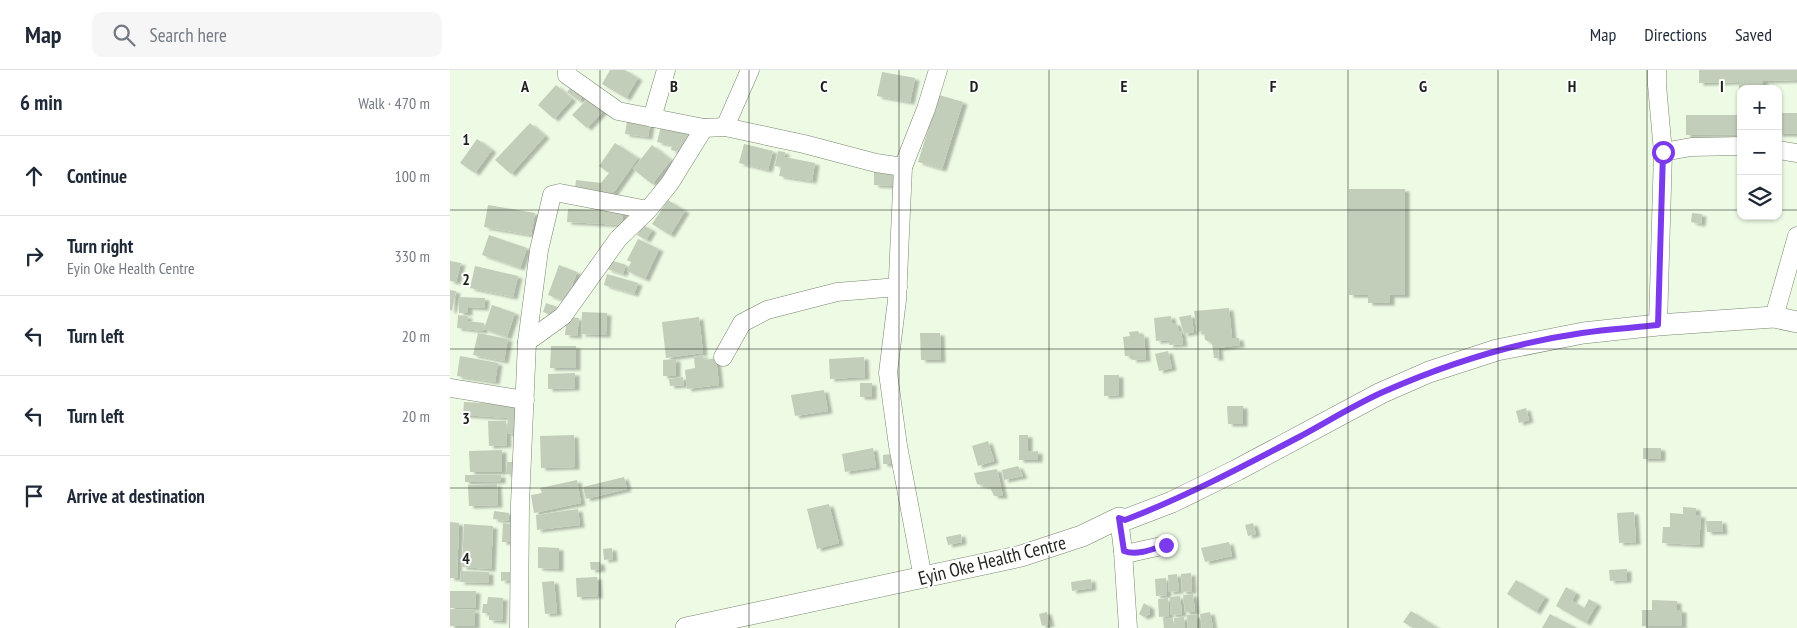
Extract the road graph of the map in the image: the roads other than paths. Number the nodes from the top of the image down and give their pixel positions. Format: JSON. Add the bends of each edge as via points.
{"nodes":[{"id":1,"x":567,"y":70,"type":"edge"},
{"id":2,"x":666,"y":70,"type":"edge"},
{"id":3,"x":750,"y":70,"type":"edge"},
{"id":4,"x":938,"y":70,"type":"edge"},
{"id":5,"x":1658,"y":70,"type":"edge"},
{"id":6,"x":652,"y":118,"type":"junction"},
{"id":7,"x":725,"y":127,"type":"junction"},
{"id":8,"x":704,"y":128,"type":"junction"},
{"id":9,"x":1737,"y":146,"type":"edge"},
{"id":10,"x":1782,"y":151,"type":"edge"},
{"id":11,"x":1663,"y":152,"type":"junction"},
{"id":12,"x":1797,"y":153,"type":"edge"},
{"id":13,"x":903,"y":167,"type":"junction"},
{"id":14,"x":648,"y":210,"type":"junction"},
{"id":15,"x":1797,"y":236,"type":"edge"},
{"id":16,"x":898,"y":287,"type":"junction"},
{"id":17,"x":1774,"y":317,"type":"junction"},
{"id":18,"x":1797,"y":322,"type":"edge"},
{"id":19,"x":1658,"y":325,"type":"junction"},
{"id":20,"x":527,"y":342,"type":"junction"},
{"id":21,"x":723,"y":357,"type":"dead end"},
{"id":22,"x":450,"y":388,"type":"edge"},
{"id":23,"x":525,"y":400,"type":"junction"},
{"id":24,"x":1119,"y":518,"type":"junction"},
{"id":25,"x":1166,"y":545,"type":"dead end"},
{"id":26,"x":1124,"y":551,"type":"junction"},
{"id":27,"x":923,"y":578,"type":"junction"},
{"id":28,"x":519,"y":628,"type":"edge"},
{"id":29,"x":686,"y":628,"type":"edge"},
{"id":30,"x":1128,"y":628,"type":"edge"}],
"edges":[{"from":1,"to":6,"type":"street","via":[[567,75],[618,111]]},
{"from":2,"to":6,"type":"street"},
{"from":3,"to":7,"type":"street"},
{"from":4,"to":13,"type":"street"},
{"from":5,"to":11,"type":"street"},
{"from":6,"to":8,"type":"street"},
{"from":7,"to":8,"type":"street"},
{"from":7,"to":13,"type":"street"},
{"from":8,"to":14,"type":"street"},
{"from":9,"to":11,"type":"street","via":[[1692,147]]},
{"from":10,"to":12,"type":"street"},
{"from":11,"to":19,"type":"street"},
{"from":13,"to":16,"type":"street"},
{"from":14,"to":20,"type":"street","via":[[618,240],[563,316]]},
{"from":14,"to":20,"type":"street","via":[[560,193],[552,195],[539,250]]},
{"from":15,"to":17,"type":"street"},
{"from":16,"to":21,"type":"street","via":[[838,292],[767,310],[742,323]]},
{"from":16,"to":27,"type":"street","via":[[888,373]]},
{"from":17,"to":18,"type":"main road","name":"Eyin Oke Health Centre"},
{"from":17,"to":19,"type":"main road","name":"Eyin Oke Health Centre"},
{"from":19,"to":24,"type":"main road","name":"Eyin Oke Health Centre","via":[[1545,339],[1497,350],[1429,372],[1380,393],[1172,502],[1125,520]]},
{"from":20,"to":23,"type":"street"},
{"from":22,"to":23,"type":"street"},
{"from":23,"to":28,"type":"street"},
{"from":24,"to":26,"type":"street"},
{"from":24,"to":27,"type":"main road","name":"Eyin Oke Health Centre","via":[[1082,536],[1021,556]]},
{"from":25,"to":26,"type":"street","via":[[1148,551]]},
{"from":26,"to":30,"type":"street"},
{"from":27,"to":29,"type":"main road","name":"Eyin Oke Health Centre"}]}
